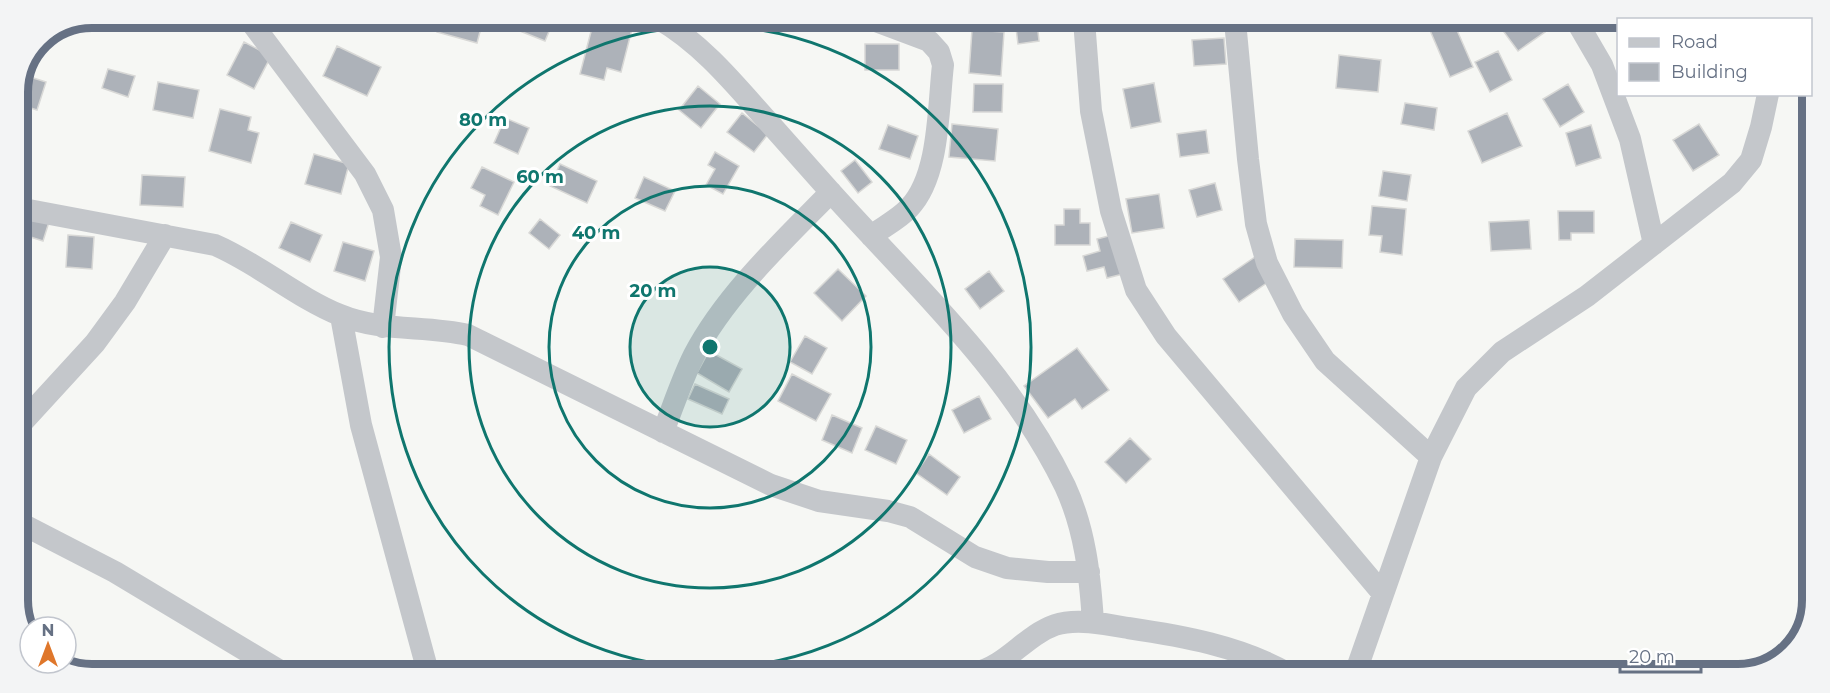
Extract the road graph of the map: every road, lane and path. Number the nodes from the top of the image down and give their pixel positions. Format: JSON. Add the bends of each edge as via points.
{"nodes":[{"id":1,"x":256,"y":28,"type":"edge"},
{"id":2,"x":675,"y":28,"type":"edge"},
{"id":3,"x":894,"y":28,"type":"edge"},
{"id":4,"x":1085,"y":28,"type":"edge"},
{"id":5,"x":1236,"y":28,"type":"edge"},
{"id":6,"x":1580,"y":28,"type":"edge"},
{"id":7,"x":1768,"y":96,"type":"edge"},
{"id":8,"x":831,"y":192,"type":"junction"},
{"id":9,"x":28,"y":210,"type":"edge"},
{"id":10,"x":165,"y":235,"type":"junction"},
{"id":11,"x":872,"y":236,"type":"junction"},
{"id":12,"x":1654,"y":244,"type":"junction"},
{"id":13,"x":341,"y":316,"type":"junction"},
{"id":14,"x":383,"y":327,"type":"junction"},
{"id":15,"x":29,"y":415,"type":"edge"},
{"id":16,"x":663,"y":432,"type":"junction"},
{"id":17,"x":1431,"y":457,"type":"junction"},
{"id":18,"x":29,"y":528,"type":"edge"},
{"id":19,"x":1089,"y":572,"type":"junction"},
{"id":20,"x":1383,"y":594,"type":"junction"},
{"id":21,"x":1093,"y":622,"type":"junction"},
{"id":22,"x":268,"y":664,"type":"edge"},
{"id":23,"x":426,"y":664,"type":"edge"},
{"id":24,"x":998,"y":664,"type":"edge"},
{"id":25,"x":1272,"y":664,"type":"edge"},
{"id":26,"x":1358,"y":664,"type":"edge"}],
"edges":[{"from":1,"to":14,"type":"street","via":[[365,174],[383,210],[391,257]]},
{"from":2,"to":8,"type":"street","via":[[722,70]]},
{"from":3,"to":11,"type":"street","via":[[929,41],[939,52],[943,65],[933,156],[924,187],[909,208]]},
{"from":4,"to":20,"type":"street","via":[[1091,111],[1111,211],[1136,290],[1166,336]]},
{"from":5,"to":17,"type":"street","via":[[1250,181],[1267,262],[1293,314],[1325,361]]},
{"from":6,"to":12,"type":"street","via":[[1602,65],[1630,139]]},
{"from":7,"to":12,"type":"street","via":[[1751,160],[1732,183]]},
{"from":8,"to":11,"type":"street"},
{"from":8,"to":16,"type":"street","via":[[742,287],[709,330],[694,355]]},
{"from":9,"to":10,"type":"street"},
{"from":10,"to":13,"type":"street","via":[[215,245],[238,255]]},
{"from":10,"to":15,"type":"street","via":[[95,343]]},
{"from":11,"to":19,"type":"street","via":[[961,333],[1019,406],[1065,485],[1082,529]]},
{"from":12,"to":17,"type":"street","via":[[1587,296],[1502,352],[1466,388]]},
{"from":13,"to":14,"type":"street"},
{"from":13,"to":23,"type":"street","via":[[361,426]]},
{"from":14,"to":16,"type":"street","via":[[468,335]]},
{"from":16,"to":19,"type":"street","via":[[771,485],[819,501],[910,517],[975,557],[1007,568]]},
{"from":17,"to":20,"type":"street"},
{"from":18,"to":22,"type":"street","via":[[115,572]]},
{"from":19,"to":21,"type":"street"},
{"from":20,"to":26,"type":"street"},
{"from":21,"to":24,"type":"street","via":[[1057,624],[1032,636]]},
{"from":21,"to":25,"type":"street","via":[[1188,637]]}]}
